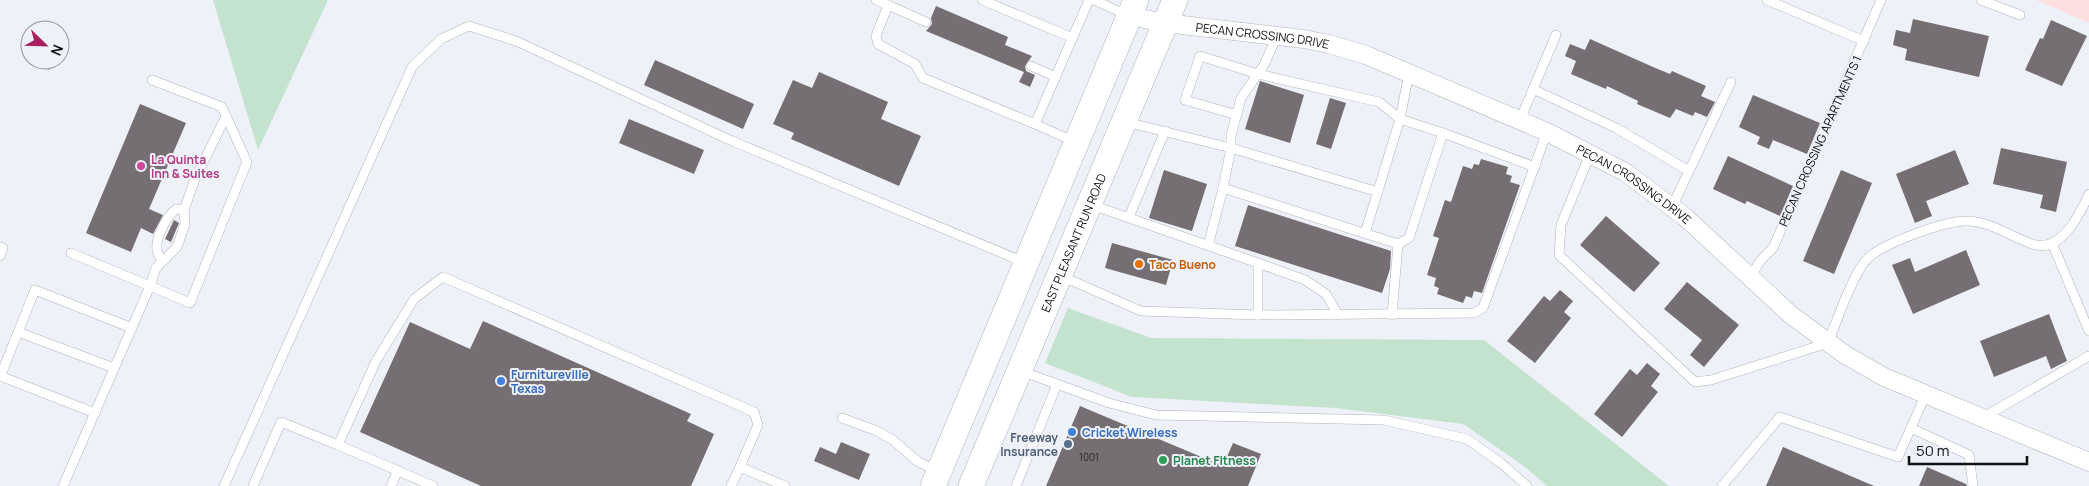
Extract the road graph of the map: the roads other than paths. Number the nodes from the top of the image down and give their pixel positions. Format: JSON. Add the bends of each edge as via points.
{"nodes":[{"id":1,"x":876,"y":0,"type":"edge"},
{"id":2,"x":982,"y":0,"type":"edge"},
{"id":3,"x":1090,"y":0,"type":"edge"},
{"id":4,"x":1094,"y":0,"type":"edge"},
{"id":5,"x":1175,"y":0,"type":"edge"},
{"id":6,"x":1767,"y":0,"type":"edge"},
{"id":7,"x":1881,"y":0,"type":"edge"},
{"id":8,"x":1981,"y":0,"type":"edge"},
{"id":9,"x":888,"y":5,"type":"junction"},
{"id":10,"x":1133,"y":8,"type":"edge"},
{"id":11,"x":2020,"y":15,"type":"dead end"},
{"id":12,"x":926,"y":22,"type":"dead end"},
{"id":13,"x":1166,"y":23,"type":"junction"},
{"id":14,"x":1277,"y":36,"type":"junction"},
{"id":15,"x":1556,"y":36,"type":"dead end"},
{"id":16,"x":1073,"y":38,"type":"junction"},
{"id":17,"x":1864,"y":41,"type":"junction"},
{"id":18,"x":1031,"y":66,"type":"dead end"},
{"id":19,"x":1409,"y":73,"type":"junction"},
{"id":20,"x":1258,"y":74,"type":"junction"},
{"id":21,"x":1056,"y":77,"type":"junction"},
{"id":22,"x":152,"y":80,"type":"dead end"},
{"id":23,"x":1731,"y":82,"type":"dead end"},
{"id":24,"x":1533,"y":88,"type":"junction"},
{"id":25,"x":1236,"y":115,"type":"junction"},
{"id":26,"x":226,"y":116,"type":"junction"},
{"id":27,"x":1400,"y":119,"type":"junction"},
{"id":28,"x":1520,"y":120,"type":"junction"},
{"id":29,"x":1124,"y":122,"type":"junction"},
{"id":30,"x":1035,"y":124,"type":"junction"},
{"id":31,"x":1165,"y":131,"type":"junction"},
{"id":32,"x":1548,"y":132,"type":"junction"},
{"id":33,"x":1443,"y":133,"type":"junction"},
{"id":34,"x":1076,"y":142,"type":"junction"},
{"id":35,"x":1231,"y":148,"type":"junction"},
{"id":36,"x":1590,"y":154,"type":"junction"},
{"id":37,"x":1535,"y":167,"type":"junction"},
{"id":38,"x":1689,"y":171,"type":"junction"},
{"id":39,"x":1223,"y":188,"type":"junction"},
{"id":40,"x":1378,"y":192,"type":"junction"},
{"id":41,"x":2089,"y":194,"type":"edge"},
{"id":42,"x":1090,"y":204,"type":"junction"},
{"id":43,"x":1672,"y":207,"type":"junction"},
{"id":44,"x":184,"y":210,"type":"junction"},
{"id":45,"x":1128,"y":217,"type":"junction"},
{"id":46,"x":1365,"y":234,"type":"junction"},
{"id":47,"x":2052,"y":243,"type":"junction"},
{"id":48,"x":1398,"y":244,"type":"junction"},
{"id":49,"x":1208,"y":246,"type":"junction"},
{"id":50,"x":0,"y":247,"type":"edge"},
{"id":51,"x":71,"y":253,"type":"dead end"},
{"id":52,"x":0,"y":256,"type":"edge"},
{"id":53,"x":162,"y":262,"type":"junction"},
{"id":54,"x":1026,"y":263,"type":"junction"},
{"id":55,"x":1258,"y":263,"type":"junction"},
{"id":56,"x":1059,"y":275,"type":"junction"},
{"id":57,"x":1750,"y":278,"type":"junction"},
{"id":58,"x":150,"y":286,"type":"junction"},
{"id":59,"x":1258,"y":315,"type":"junction"},
{"id":60,"x":1338,"y":315,"type":"junction"},
{"id":61,"x":1392,"y":315,"type":"junction"},
{"id":62,"x":132,"y":328,"type":"junction"},
{"id":63,"x":2089,"y":330,"type":"edge"},
{"id":64,"x":18,"y":332,"type":"junction"},
{"id":65,"x":1828,"y":343,"type":"junction"},
{"id":66,"x":2089,"y":356,"type":"edge"},
{"id":67,"x":987,"y":357,"type":"junction"},
{"id":68,"x":114,"y":368,"type":"junction"},
{"id":69,"x":1020,"y":370,"type":"junction"},
{"id":70,"x":0,"y":376,"type":"edge"},
{"id":71,"x":1057,"y":384,"type":"junction"},
{"id":72,"x":1926,"y":394,"type":"junction"},
{"id":73,"x":95,"y":412,"type":"junction"},
{"id":74,"x":1984,"y":417,"type":"junction"},
{"id":75,"x":842,"y":418,"type":"dead end"},
{"id":76,"x":1911,"y":428,"type":"junction"},
{"id":77,"x":338,"y":445,"type":"junction"},
{"id":78,"x":2089,"y":462,"type":"edge"},
{"id":79,"x":740,"y":467,"type":"junction"},
{"id":80,"x":398,"y":470,"type":"junction"},
{"id":81,"x":936,"y":479,"type":"edge"},
{"id":82,"x":63,"y":486,"type":"edge"},
{"id":83,"x":224,"y":486,"type":"edge"},
{"id":84,"x":253,"y":486,"type":"edge"},
{"id":85,"x":391,"y":486,"type":"edge"},
{"id":86,"x":433,"y":486,"type":"edge"},
{"id":87,"x":731,"y":486,"type":"edge"},
{"id":88,"x":785,"y":486,"type":"edge"},
{"id":89,"x":971,"y":486,"type":"edge"},
{"id":90,"x":1016,"y":486,"type":"edge"},
{"id":91,"x":1527,"y":486,"type":"edge"},
{"id":92,"x":1722,"y":486,"type":"edge"},
{"id":93,"x":1973,"y":486,"type":"edge"}],
"edges":[{"from":1,"to":9,"type":"lane"},
{"from":2,"to":16,"type":"lane"},
{"from":3,"to":16,"type":"lane"},
{"from":4,"to":10,"type":"lane"},
{"from":5,"to":13,"type":"main road","name":"EAST PLEASANT RUN ROAD"},
{"from":6,"to":17,"type":"lane"},
{"from":7,"to":17,"type":"lane","name":"PECAN CROSSING APARTMENTS 1"},
{"from":8,"to":11,"type":"lane"},
{"from":9,"to":12,"type":"lane"},
{"from":9,"to":30,"type":"lane","via":[[876,36],[878,44],[915,64],[923,78]]},
{"from":10,"to":13,"type":"street","name":"PECAN CROSSING DRIVE"},
{"from":10,"to":34,"type":"main road"},
{"from":13,"to":14,"type":"street","name":"PECAN CROSSING DRIVE"},
{"from":13,"to":29,"type":"main road","name":"EAST PLEASANT RUN ROAD"},
{"from":14,"to":19,"type":"street","name":"PECAN CROSSING DRIVE","via":[[1304,39],[1366,55]]},
{"from":14,"to":20,"type":"lane"},
{"from":15,"to":24,"type":"lane"},
{"from":16,"to":21,"type":"lane"},
{"from":17,"to":57,"type":"lane","name":"PECAN CROSSING APARTMENTS 1","via":[[1773,248]]},
{"from":18,"to":21,"type":"lane"},
{"from":19,"to":27,"type":"lane"},
{"from":19,"to":28,"type":"street","name":"PECAN CROSSING DRIVE"},
{"from":20,"to":25,"type":"lane","via":[[1241,98]]},
{"from":20,"to":25,"type":"lane","via":[[1200,56],[1186,100]]},
{"from":20,"to":27,"type":"lane","via":[[1379,102]]},
{"from":21,"to":30,"type":"lane"},
{"from":22,"to":26,"type":"lane","via":[[222,107]]},
{"from":23,"to":38,"type":"lane"},
{"from":24,"to":28,"type":"lane"},
{"from":24,"to":38,"type":"lane","via":[[1616,128]]},
{"from":25,"to":35,"type":"lane"},
{"from":26,"to":44,"type":"lane","via":[[195,179]]},
{"from":26,"to":58,"type":"lane","via":[[247,162],[190,303]]},
{"from":27,"to":33,"type":"lane"},
{"from":27,"to":40,"type":"lane"},
{"from":28,"to":32,"type":"street","name":"PECAN CROSSING DRIVE"},
{"from":29,"to":31,"type":"lane"},
{"from":29,"to":42,"type":"main road","name":"EAST PLEASANT RUN ROAD"},
{"from":30,"to":34,"type":"lane"},
{"from":31,"to":35,"type":"lane"},
{"from":31,"to":45,"type":"lane"},
{"from":32,"to":36,"type":"street","name":"PECAN CROSSING DRIVE"},
{"from":32,"to":37,"type":"lane"},
{"from":33,"to":37,"type":"lane"},
{"from":33,"to":48,"type":"lane","via":[[1409,238]]},
{"from":34,"to":54,"type":"main road"},
{"from":35,"to":39,"type":"lane"},
{"from":35,"to":40,"type":"lane"},
{"from":36,"to":43,"type":"street","name":"PECAN CROSSING DRIVE","via":[[1625,172]]},
{"from":36,"to":65,"type":"lane","via":[[1561,225],[1559,255],[1695,382],[1711,380]]},
{"from":37,"to":61,"type":"lane","via":[[1483,308],[1474,314]]},
{"from":38,"to":43,"type":"lane"},
{"from":39,"to":46,"type":"lane"},
{"from":39,"to":49,"type":"lane"},
{"from":40,"to":46,"type":"lane"},
{"from":41,"to":47,"type":"lane","via":[[2068,232]]},
{"from":42,"to":45,"type":"lane"},
{"from":42,"to":56,"type":"main road","name":"EAST PLEASANT RUN ROAD"},
{"from":43,"to":57,"type":"street","name":"PECAN CROSSING DRIVE"},
{"from":44,"to":53,"type":"lane","via":[[185,224],[177,247]]},
{"from":44,"to":53,"type":"lane","via":[[176,209],[171,214],[157,242]]},
{"from":45,"to":49,"type":"lane"},
{"from":46,"to":48,"type":"lane"},
{"from":47,"to":63,"type":"lane"},
{"from":47,"to":65,"type":"lane","via":[[2034,245],[1992,225],[1967,221],[1937,226],[1890,246],[1869,258],[1856,276]]},
{"from":48,"to":61,"type":"lane"},
{"from":49,"to":55,"type":"lane"},
{"from":50,"to":52,"type":"lane","via":[[3,248]]},
{"from":51,"to":58,"type":"lane"},
{"from":53,"to":58,"type":"lane","via":[[156,268]]},
{"from":54,"to":56,"type":"main road"},
{"from":54,"to":67,"type":"main road"},
{"from":54,"to":83,"type":"lane","via":[[732,141],[516,41],[469,26],[441,38],[412,67]]},
{"from":55,"to":59,"type":"lane"},
{"from":55,"to":60,"type":"lane","via":[[1305,280],[1326,294]]},
{"from":56,"to":59,"type":"lane","via":[[1141,311]]},
{"from":56,"to":69,"type":"main road","name":"EAST PLEASANT RUN ROAD"},
{"from":57,"to":65,"type":"street","name":"PECAN CROSSING DRIVE"},
{"from":58,"to":62,"type":"lane"},
{"from":59,"to":60,"type":"lane"},
{"from":60,"to":61,"type":"lane"},
{"from":62,"to":64,"type":"lane","via":[[35,290]]},
{"from":62,"to":68,"type":"lane"},
{"from":64,"to":68,"type":"lane"},
{"from":64,"to":70,"type":"lane"},
{"from":65,"to":72,"type":"street","name":"PECAN CROSSING DRIVE","via":[[1884,377]]},
{"from":66,"to":74,"type":"lane"},
{"from":67,"to":69,"type":"main road"},
{"from":67,"to":81,"type":"main road"},
{"from":68,"to":73,"type":"lane"},
{"from":69,"to":71,"type":"lane"},
{"from":69,"to":89,"type":"main road","name":"EAST PLEASANT RUN ROAD"},
{"from":70,"to":73,"type":"lane"},
{"from":71,"to":90,"type":"lane"},
{"from":71,"to":91,"type":"lane","via":[[1108,403],[1156,415],[1384,420],[1467,439]]},
{"from":72,"to":74,"type":"street","name":"PECAN CROSSING DRIVE"},
{"from":72,"to":76,"type":"lane"},
{"from":73,"to":82,"type":"lane"},
{"from":74,"to":78,"type":"street","name":"PECAN CROSSING DRIVE"},
{"from":75,"to":81,"type":"lane","via":[[893,440]]},
{"from":76,"to":92,"type":"lane","via":[[1898,457],[1780,417]]},
{"from":76,"to":93,"type":"lane","via":[[1969,455]]},
{"from":77,"to":79,"type":"lane","via":[[376,361],[414,299],[443,277],[754,412],[758,426]]},
{"from":77,"to":80,"type":"lane"},
{"from":77,"to":84,"type":"lane","via":[[281,422]]},
{"from":79,"to":87,"type":"lane"},
{"from":79,"to":88,"type":"lane"},
{"from":80,"to":85,"type":"lane"},
{"from":80,"to":86,"type":"lane"}]}
